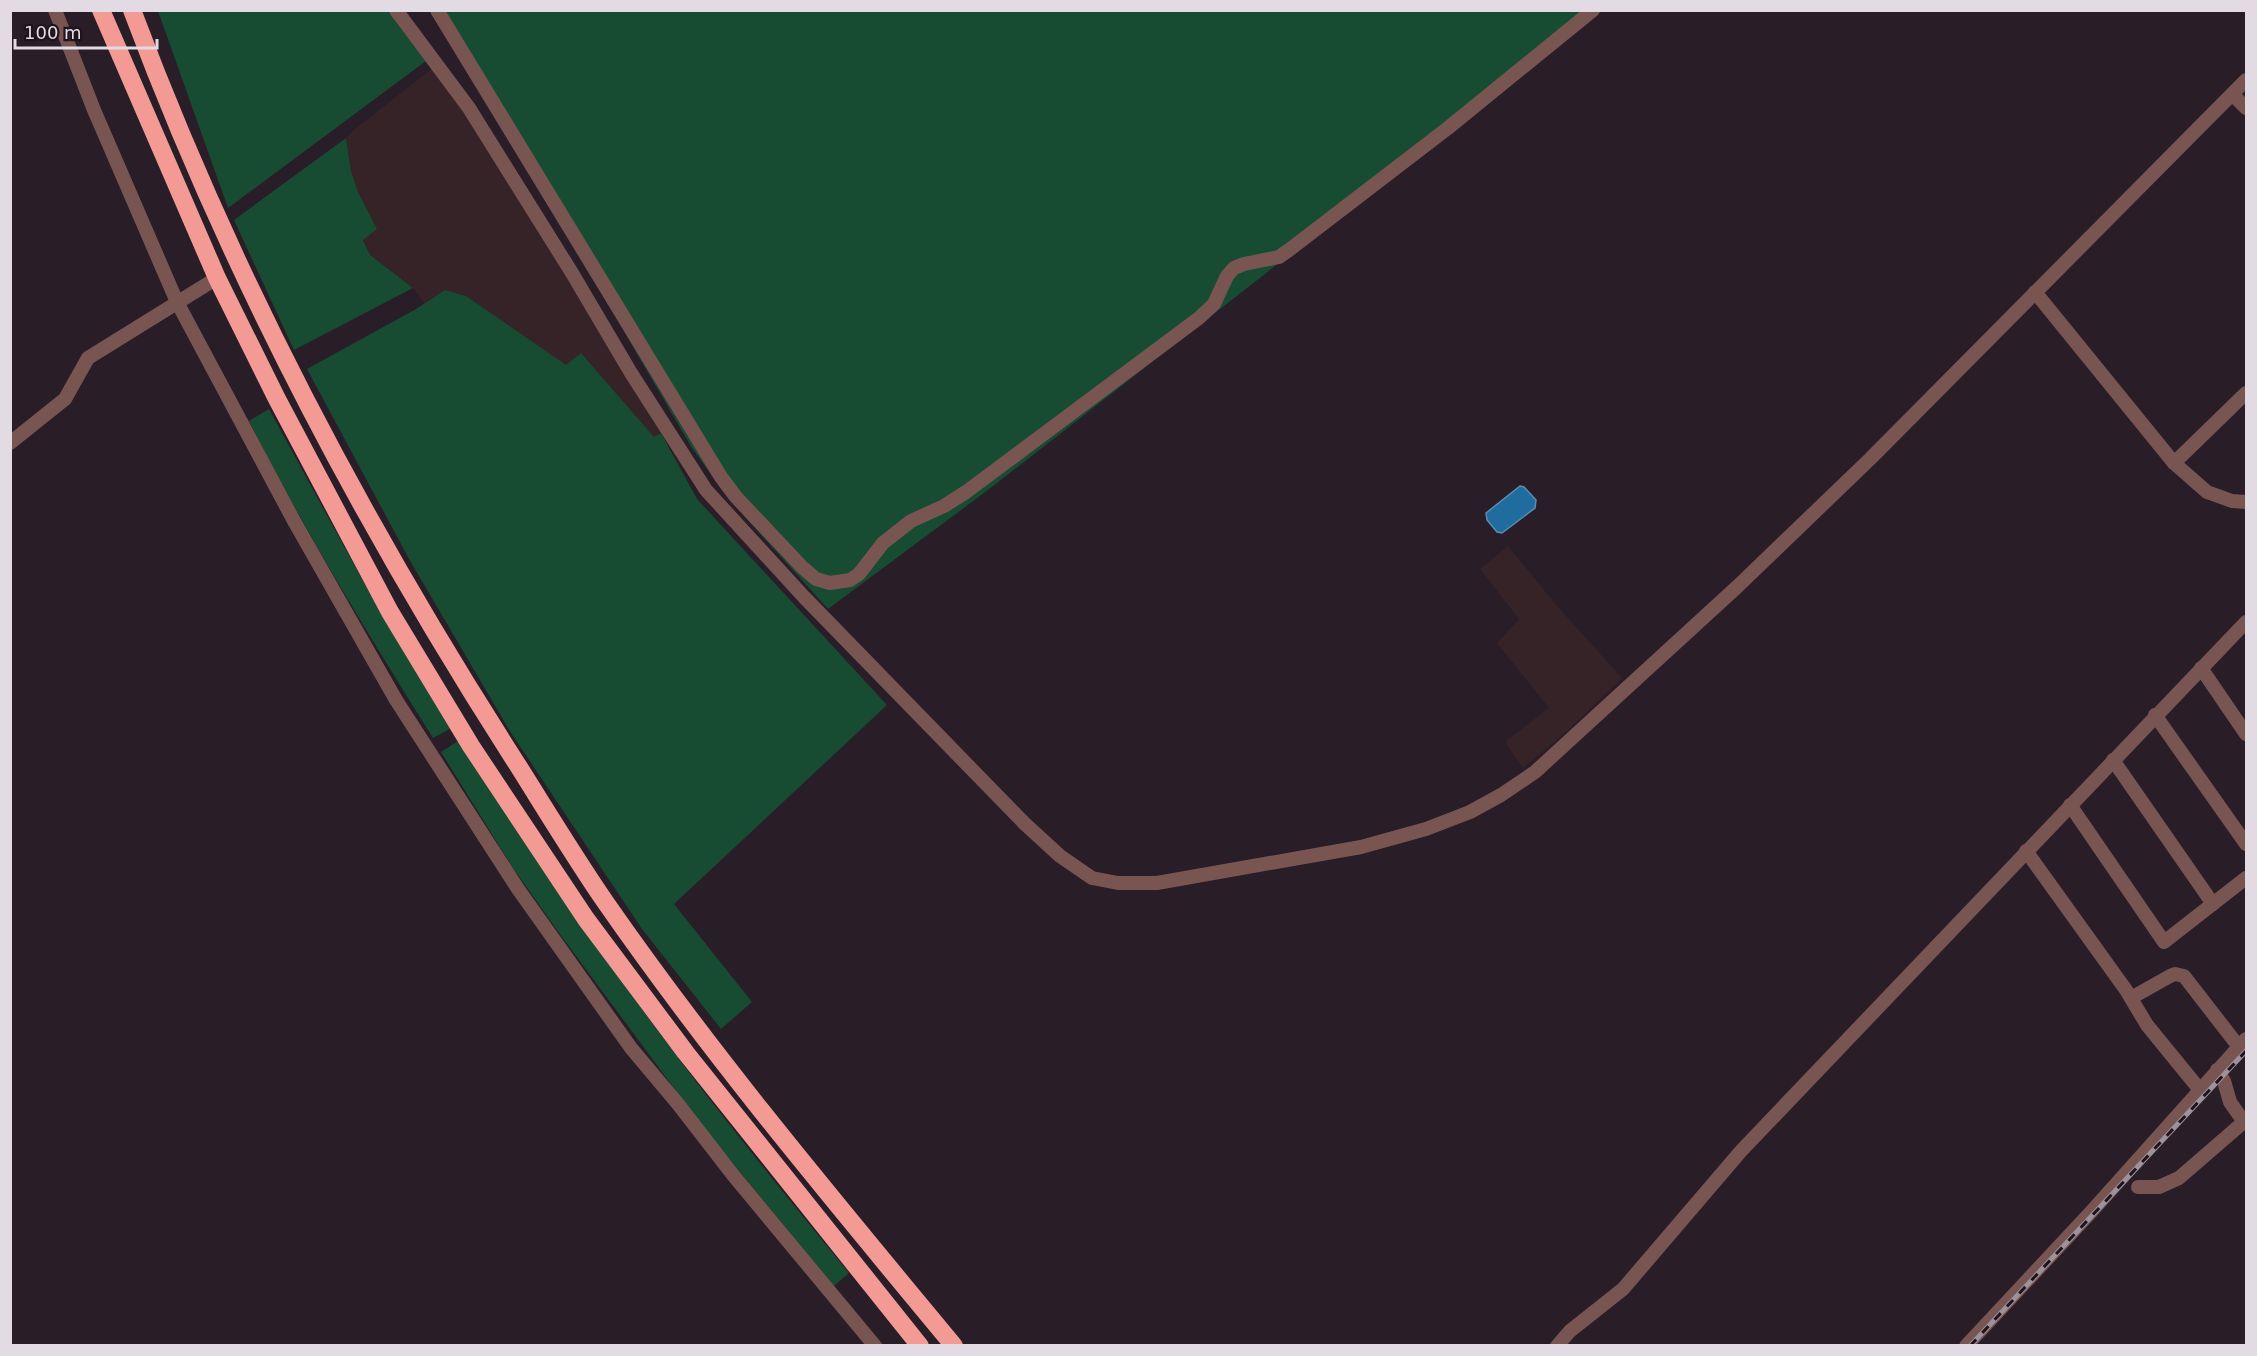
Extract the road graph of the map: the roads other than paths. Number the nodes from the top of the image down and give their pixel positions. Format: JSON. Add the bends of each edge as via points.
{"nodes":[{"id":1,"x":55,"y":10,"type":"edge"},
{"id":2,"x":100,"y":10,"type":"edge"},
{"id":3,"x":132,"y":10,"type":"edge"},
{"id":4,"x":396,"y":10,"type":"edge"},
{"id":5,"x":437,"y":10,"type":"edge"},
{"id":6,"x":1593,"y":10,"type":"edge"},
{"id":7,"x":2247,"y":80,"type":"edge"},
{"id":8,"x":2233,"y":94,"type":"junction"},
{"id":9,"x":2247,"y":108,"type":"edge"},
{"id":10,"x":217,"y":278,"type":"junction"},
{"id":11,"x":2036,"y":292,"type":"junction"},
{"id":12,"x":177,"y":302,"type":"junction"},
{"id":13,"x":2247,"y":393,"type":"edge"},
{"id":14,"x":10,"y":443,"type":"edge"},
{"id":15,"x":2174,"y":463,"type":"junction"},
{"id":16,"x":2247,"y":502,"type":"edge"},
{"id":17,"x":2247,"y":622,"type":"edge"},
{"id":18,"x":2201,"y":668,"type":"junction"},
{"id":19,"x":2155,"y":716,"type":"junction"},
{"id":20,"x":2247,"y":734,"type":"edge"},
{"id":21,"x":2113,"y":760,"type":"junction"},
{"id":22,"x":2070,"y":805,"type":"junction"},
{"id":23,"x":2247,"y":844,"type":"edge"},
{"id":24,"x":2026,"y":851,"type":"junction"},
{"id":25,"x":2247,"y":878,"type":"edge"},
{"id":26,"x":2213,"y":904,"type":"junction"},
{"id":27,"x":2131,"y":998,"type":"junction"},
{"id":28,"x":2243,"y":1043,"type":"edge"},
{"id":29,"x":2217,"y":1070,"type":"junction"},
{"id":30,"x":2200,"y":1090,"type":"junction"},
{"id":31,"x":2245,"y":1121,"type":"edge"},
{"id":32,"x":2138,"y":1187,"type":"dead end"},
{"id":33,"x":875,"y":1346,"type":"edge"},
{"id":34,"x":920,"y":1346,"type":"edge"},
{"id":35,"x":954,"y":1346,"type":"edge"},
{"id":36,"x":1557,"y":1346,"type":"edge"},
{"id":37,"x":1966,"y":1346,"type":"edge"}],
"edges":[{"from":1,"to":12,"type":"street"},
{"from":2,"to":10,"type":"highway"},
{"from":3,"to":35,"type":"highway","via":[[219,225],[297,386],[414,598],[480,706],[606,902],[701,1032]]},
{"from":4,"to":11,"type":"street","via":[[469,108],[706,490],[804,597],[1024,823],[1060,856],[1092,878],[1118,883],[1157,882],[1386,841],[1426,830],[1501,795],[1566,745],[1738,586]]},
{"from":5,"to":6,"type":"street","via":[[721,477],[801,567],[816,579],[831,583],[859,574],[883,543],[911,521],[966,492],[1199,318],[1220,296],[1234,268],[1279,257],[1289,250]]},
{"from":7,"to":8,"type":"street"},
{"from":8,"to":9,"type":"street"},
{"from":8,"to":11,"type":"street"},
{"from":10,"to":12,"type":"street"},
{"from":10,"to":34,"type":"highway","via":[[390,612],[477,756],[600,938]]},
{"from":11,"to":15,"type":"street"},
{"from":12,"to":14,"type":"street","via":[[88,358],[65,399]]},
{"from":12,"to":33,"type":"street","via":[[294,521],[396,700],[518,889],[631,1048]]},
{"from":13,"to":15,"type":"street"},
{"from":15,"to":16,"type":"street","via":[[2207,492]]},
{"from":17,"to":18,"type":"street"},
{"from":18,"to":19,"type":"street"},
{"from":18,"to":20,"type":"street"},
{"from":19,"to":21,"type":"street"},
{"from":19,"to":23,"type":"street"},
{"from":21,"to":22,"type":"street"},
{"from":21,"to":26,"type":"street"},
{"from":22,"to":24,"type":"street"},
{"from":22,"to":26,"type":"street","via":[[2164,942]]},
{"from":24,"to":27,"type":"street"},
{"from":24,"to":36,"type":"street","via":[[1741,1151],[1623,1289]]},
{"from":25,"to":26,"type":"street"},
{"from":27,"to":28,"type":"street","via":[[2170,976],[2184,976]]},
{"from":27,"to":30,"type":"street","via":[[2155,1036]]},
{"from":28,"to":29,"type":"street"},
{"from":29,"to":30,"type":"street"},
{"from":29,"to":31,"type":"street","via":[[2230,1102]]},
{"from":30,"to":37,"type":"street"},
{"from":31,"to":32,"type":"street","via":[[2179,1178],[2159,1187]]}]}
